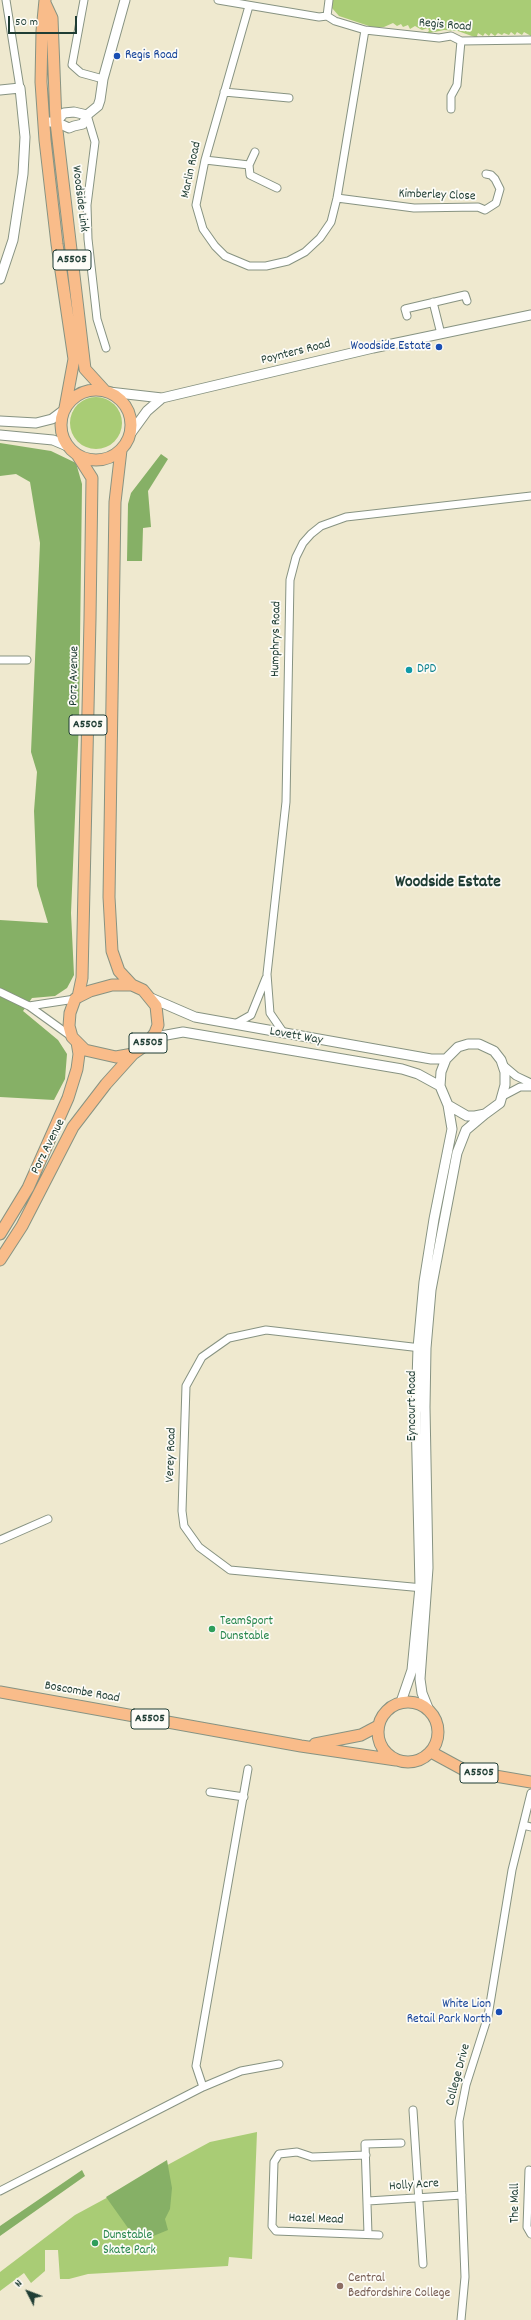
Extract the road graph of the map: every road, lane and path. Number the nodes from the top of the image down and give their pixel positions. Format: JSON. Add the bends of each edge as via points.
{"nodes":[{"id":1,"x":84,"y":0,"type":"edge"},
{"id":2,"x":125,"y":0,"type":"edge"},
{"id":3,"x":218,"y":0,"type":"edge"},
{"id":4,"x":329,"y":0,"type":"edge"},
{"id":5,"x":4,"y":2,"type":"edge"},
{"id":6,"x":45,"y":2,"type":"edge"},
{"id":7,"x":249,"y":6,"type":"junction"},
{"id":8,"x":327,"y":16,"type":"junction"},
{"id":9,"x":365,"y":30,"type":"junction"},
{"id":10,"x":531,"y":40,"type":"edge"},
{"id":11,"x":461,"y":41,"type":"junction"},
{"id":12,"x":103,"y":79,"type":"junction"},
{"id":13,"x":20,"y":88,"type":"junction"},
{"id":14,"x":0,"y":90,"type":"edge"},
{"id":15,"x":224,"y":92,"type":"junction"},
{"id":16,"x":289,"y":98,"type":"dead end"},
{"id":17,"x":451,"y":109,"type":"dead end"},
{"id":18,"x":87,"y":115,"type":"junction"},
{"id":19,"x":50,"y":122,"type":"junction"},
{"id":20,"x":255,"y":152,"type":"dead end"},
{"id":21,"x":205,"y":160,"type":"junction"},
{"id":22,"x":249,"y":165,"type":"junction"},
{"id":23,"x":486,"y":174,"type":"dead end"},
{"id":24,"x":277,"y":188,"type":"dead end"},
{"id":25,"x":337,"y":198,"type":"junction"},
{"id":26,"x":0,"y":279,"type":"edge"},
{"id":27,"x":467,"y":301,"type":"dead end"},
{"id":28,"x":433,"y":302,"type":"junction"},
{"id":29,"x":531,"y":315,"type":"edge"},
{"id":30,"x":407,"y":316,"type":"dead end"},
{"id":31,"x":441,"y":334,"type":"junction"},
{"id":32,"x":106,"y":348,"type":"dead end"},
{"id":33,"x":107,"y":391,"type":"junction"},
{"id":34,"x":162,"y":398,"type":"junction"},
{"id":35,"x":64,"y":409,"type":"junction"},
{"id":36,"x":0,"y":421,"type":"edge"},
{"id":37,"x":130,"y":433,"type":"junction"},
{"id":38,"x":0,"y":434,"type":"edge"},
{"id":39,"x":67,"y":446,"type":"junction"},
{"id":40,"x":121,"y":450,"type":"junction"},
{"id":41,"x":78,"y":456,"type":"junction"},
{"id":42,"x":531,"y":496,"type":"edge"},
{"id":43,"x":0,"y":660,"type":"edge"},
{"id":44,"x":27,"y":660,"type":"dead end"},
{"id":45,"x":267,"y":974,"type":"junction"},
{"id":46,"x":132,"y":985,"type":"junction"},
{"id":47,"x":0,"y":992,"type":"edge"},
{"id":48,"x":76,"y":998,"type":"junction"},
{"id":49,"x":151,"y":998,"type":"junction"},
{"id":50,"x":29,"y":1006,"type":"junction"},
{"id":51,"x":235,"y":1024,"type":"junction"},
{"id":52,"x":283,"y":1032,"type":"junction"},
{"id":53,"x":74,"y":1040,"type":"junction"},
{"id":54,"x":146,"y":1045,"type":"junction"},
{"id":55,"x":133,"y":1054,"type":"junction"},
{"id":56,"x":446,"y":1059,"type":"junction"},
{"id":57,"x":503,"y":1065,"type":"junction"},
{"id":58,"x":531,"y":1084,"type":"edge"},
{"id":59,"x":440,"y":1086,"type":"junction"},
{"id":60,"x":531,"y":1087,"type":"edge"},
{"id":61,"x":503,"y":1096,"type":"junction"},
{"id":62,"x":448,"y":1105,"type":"junction"},
{"id":63,"x":485,"y":1114,"type":"junction"},
{"id":64,"x":0,"y":1234,"type":"edge"},
{"id":65,"x":0,"y":1260,"type":"edge"},
{"id":66,"x":422,"y":1348,"type":"junction"},
{"id":67,"x":48,"y":1519,"type":"dead end"},
{"id":68,"x":0,"y":1540,"type":"edge"},
{"id":69,"x":424,"y":1588,"type":"junction"},
{"id":70,"x":0,"y":1692,"type":"edge"},
{"id":71,"x":401,"y":1702,"type":"junction"},
{"id":72,"x":428,"y":1708,"type":"junction"},
{"id":73,"x":378,"y":1726,"type":"junction"},
{"id":74,"x":301,"y":1746,"type":"junction"},
{"id":75,"x":431,"y":1752,"type":"junction"},
{"id":76,"x":396,"y":1760,"type":"junction"},
{"id":77,"x":248,"y":1769,"type":"dead end"},
{"id":78,"x":531,"y":1782,"type":"edge"},
{"id":79,"x":210,"y":1792,"type":"dead end"},
{"id":80,"x":531,"y":1793,"type":"edge"},
{"id":81,"x":244,"y":1797,"type":"junction"},
{"id":82,"x":523,"y":1825,"type":"junction"},
{"id":83,"x":531,"y":1827,"type":"edge"},
{"id":84,"x":279,"y":2064,"type":"dead end"},
{"id":85,"x":203,"y":2087,"type":"junction"},
{"id":86,"x":413,"y":2110,"type":"dead end"},
{"id":87,"x":401,"y":2143,"type":"dead end"},
{"id":88,"x":366,"y":2154,"type":"junction"},
{"id":89,"x":529,"y":2170,"type":"dead end"},
{"id":90,"x":0,"y":2191,"type":"edge"},
{"id":91,"x":462,"y":2195,"type":"junction"},
{"id":92,"x":418,"y":2197,"type":"junction"},
{"id":93,"x":368,"y":2201,"type":"junction"},
{"id":94,"x":368,"y":2234,"type":"junction"},
{"id":95,"x":531,"y":2234,"type":"edge"},
{"id":96,"x":379,"y":2235,"type":"dead end"},
{"id":97,"x":423,"y":2264,"type":"dead end"},
{"id":98,"x":461,"y":2320,"type":"edge"}],
"edges":[{"from":1,"to":12,"type":"street","via":[[72,65],[81,73]]},
{"from":2,"to":12,"type":"street"},
{"from":3,"to":7,"type":"street","name":"Regis Road"},
{"from":4,"to":8,"type":"street"},
{"from":5,"to":13,"type":"street"},
{"from":6,"to":19,"type":"main road","name":"Woodside Link","number":"A5505","via":[[52,18]]},
{"from":7,"to":8,"type":"street","name":"Regis Road"},
{"from":7,"to":15,"type":"street","name":"Marlin Road"},
{"from":8,"to":9,"type":"street","name":"Regis Road"},
{"from":9,"to":11,"type":"street","name":"Regis Road","via":[[439,38],[451,36]]},
{"from":9,"to":25,"type":"street","name":"Marlin Road"},
{"from":10,"to":11,"type":"street","name":"Regis Road"},
{"from":11,"to":17,"type":"street","via":[[457,85],[452,96]]},
{"from":12,"to":18,"type":"street","via":[[98,106]]},
{"from":13,"to":14,"type":"street"},
{"from":13,"to":26,"type":"street","via":[[24,137],[23,174],[13,240]]},
{"from":15,"to":16,"type":"street"},
{"from":15,"to":21,"type":"street","name":"Marlin Road"},
{"from":18,"to":19,"type":"street","via":[[64,113]]},
{"from":18,"to":19,"type":"street","via":[[83,124],[69,128]]},
{"from":18,"to":32,"type":"street","via":[[95,142],[87,205],[88,239],[97,318]]},
{"from":19,"to":33,"type":"main road","name":"Woodside Link","number":"A5505","via":[[85,369]]},
{"from":19,"to":35,"type":"main road","name":"Woodside Link","number":"A5505","via":[[57,244],[74,359]]},
{"from":20,"to":22,"type":"street"},
{"from":21,"to":22,"type":"street"},
{"from":21,"to":25,"type":"street","name":"Marlin Road","via":[[196,201],[199,222],[220,252],[241,264],[266,266],[288,261],[305,252],[320,238],[331,222]]},
{"from":22,"to":24,"type":"street","via":[[250,175]]},
{"from":23,"to":25,"type":"street","name":"Kimberley Close","via":[[491,174],[500,189],[496,203],[485,210],[478,207],[414,208]]},
{"from":27,"to":28,"type":"street","via":[[465,295]]},
{"from":28,"to":30,"type":"street","via":[[405,309]]},
{"from":28,"to":31,"type":"street"},
{"from":29,"to":31,"type":"street","name":"Poynters Road"},
{"from":31,"to":34,"type":"street","name":"Poynters Road"},
{"from":33,"to":34,"type":"street","name":"Poynters Road"},
{"from":33,"to":35,"type":"main road","via":[[86,391],[74,398]]},
{"from":33,"to":37,"type":"main road","via":[[118,397],[129,413]]},
{"from":34,"to":37,"type":"street","name":"Poynters Road","via":[[147,411]]},
{"from":35,"to":36,"type":"street","via":[[52,419],[36,423]]},
{"from":35,"to":39,"type":"main road","via":[[60,428]]},
{"from":37,"to":40,"type":"main road"},
{"from":38,"to":39,"type":"street","via":[[53,440]]},
{"from":39,"to":41,"type":"main road"},
{"from":40,"to":41,"type":"main road","via":[[105,460]]},
{"from":40,"to":46,"type":"main road","number":"A5505","via":[[115,502],[109,897],[112,951],[119,971]]},
{"from":41,"to":48,"type":"main road","name":"Porz Avenue","number":"A5505","via":[[92,478],[82,972]]},
{"from":42,"to":45,"type":"street","name":"Humphrys Road","via":[[346,517],[321,526],[303,543],[290,580],[286,802]]},
{"from":43,"to":44,"type":"street"},
{"from":45,"to":51,"type":"street","name":"Humphrys Road","via":[[251,1015]]},
{"from":45,"to":52,"type":"street","name":"Humphrys Road","via":[[270,1013]]},
{"from":46,"to":48,"type":"main road","via":[[112,985]]},
{"from":46,"to":49,"type":"main road","number":"A5505","via":[[143,990]]},
{"from":47,"to":50,"type":"street"},
{"from":48,"to":50,"type":"street"},
{"from":48,"to":53,"type":"main road","number":"A5505","via":[[69,1020]]},
{"from":49,"to":51,"type":"street","name":"Lovett Way","via":[[195,1017]]},
{"from":49,"to":54,"type":"main road","number":"A5505","via":[[156,1006],[158,1025]]},
{"from":50,"to":53,"type":"street"},
{"from":51,"to":52,"type":"street","name":"Lovett Way"},
{"from":52,"to":56,"type":"street","name":"Lovett Way","via":[[431,1059]]},
{"from":53,"to":55,"type":"main road","number":"A5505","via":[[85,1050],[101,1054],[116,1057]]},
{"from":53,"to":64,"type":"main road","name":"Porz Avenue","number":"A5505","via":[[79,1054],[68,1098],[28,1188]]},
{"from":54,"to":55,"type":"main road","number":"A5505"},
{"from":54,"to":59,"type":"street","name":"Lovett Way","via":[[161,1036],[183,1032],[402,1069]]},
{"from":55,"to":65,"type":"main road","name":"Porz Avenue","number":"A5505","via":[[73,1127],[22,1226]]},
{"from":56,"to":57,"type":"street","via":[[458,1047],[474,1043],[485,1045],[494,1051]]},
{"from":56,"to":59,"type":"street","via":[[441,1072]]},
{"from":57,"to":58,"type":"street"},
{"from":57,"to":61,"type":"street"},
{"from":59,"to":62,"type":"street"},
{"from":60,"to":61,"type":"street","via":[[520,1087]]},
{"from":61,"to":63,"type":"street","via":[[493,1110]]},
{"from":62,"to":63,"type":"street","via":[[467,1116]]},
{"from":62,"to":66,"type":"street","name":"Eyncourt Road","via":[[452,1129],[424,1282]]},
{"from":63,"to":66,"type":"street","name":"Eyncourt Road","via":[[466,1130],[457,1153]]},
{"from":66,"to":69,"type":"street","name":"Eyncourt Road","via":[[416,1413]]},
{"from":66,"to":69,"type":"street","name":"Verey Road","via":[[266,1330],[229,1338],[202,1357],[186,1386],[182,1511],[184,1526],[194,1542],[230,1570]]},
{"from":67,"to":68,"type":"street"},
{"from":69,"to":71,"type":"street","name":"Eyncourt Road","via":[[412,1670]]},
{"from":69,"to":72,"type":"street","name":"Eyncourt Road","via":[[420,1679]]},
{"from":70,"to":74,"type":"main road","name":"Boscombe Road","number":"A5505"},
{"from":71,"to":72,"type":"main road","via":[[410,1701]]},
{"from":71,"to":73,"type":"main road","via":[[390,1707],[382,1715]]},
{"from":72,"to":75,"type":"main road","via":[[438,1724],[436,1743]]},
{"from":73,"to":74,"type":"main road","name":"Boscombe Road","number":"A5505","via":[[361,1735],[329,1743]]},
{"from":73,"to":76,"type":"main road","via":[[381,1746]]},
{"from":74,"to":76,"type":"main road","name":"Boscombe Road","number":"A5505"},
{"from":75,"to":76,"type":"main road","number":"A5505","via":[[415,1762]]},
{"from":75,"to":78,"type":"main road","number":"A5505","via":[[466,1771]]},
{"from":77,"to":81,"type":"street"},
{"from":79,"to":81,"type":"street"},
{"from":80,"to":82,"type":"street","name":"College Drive"},
{"from":81,"to":85,"type":"street","via":[[196,2066]]},
{"from":82,"to":83,"type":"street"},
{"from":82,"to":91,"type":"street","name":"College Drive","via":[[512,1870],[488,2016],[466,2085],[459,2121]]},
{"from":84,"to":85,"type":"street","via":[[241,2071]]},
{"from":85,"to":90,"type":"street"},
{"from":86,"to":92,"type":"street"},
{"from":87,"to":88,"type":"street","via":[[365,2144]]},
{"from":88,"to":93,"type":"street"},
{"from":88,"to":94,"type":"street","name":"Hazel Mead","via":[[312,2157],[298,2152],[279,2154],[274,2162],[272,2226],[276,2231]]},
{"from":89,"to":95,"type":"street","name":"The Mall","via":[[527,2227]]},
{"from":91,"to":92,"type":"street","name":"Holly Acre"},
{"from":91,"to":98,"type":"street","name":"College Drive","via":[[465,2277]]},
{"from":92,"to":93,"type":"street","name":"Holly Acre"},
{"from":92,"to":97,"type":"street"},
{"from":93,"to":94,"type":"street"},
{"from":94,"to":96,"type":"street","name":"Hazel Mead"}]}
